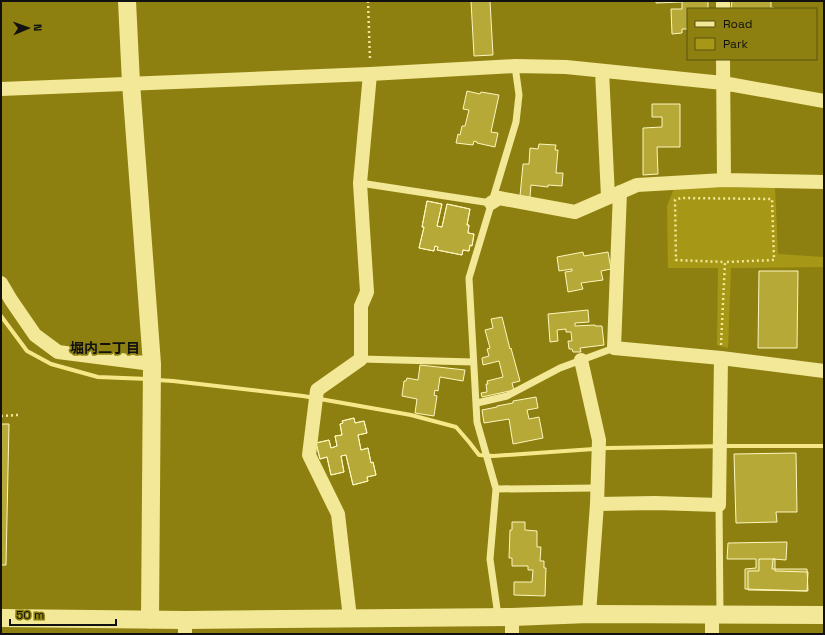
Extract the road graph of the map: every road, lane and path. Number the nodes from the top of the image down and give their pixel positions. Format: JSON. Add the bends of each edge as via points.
{"nodes":[{"id":1,"x":127,"y":1,"type":"edge"},
{"id":2,"x":368,"y":1,"type":"edge"},
{"id":3,"x":723,"y":60,"type":"edge"},
{"id":4,"x":515,"y":66,"type":"junction"},
{"id":5,"x":602,"y":70,"type":"junction"},
{"id":6,"x":370,"y":74,"type":"junction"},
{"id":7,"x":131,"y":83,"type":"junction"},
{"id":8,"x":723,"y":83,"type":"junction"},
{"id":9,"x":1,"y":89,"type":"edge"},
{"id":10,"x":824,"y":101,"type":"edge"},
{"id":11,"x":724,"y":180,"type":"junction"},
{"id":12,"x":824,"y":182,"type":"edge"},
{"id":13,"x":360,"y":183,"type":"junction"},
{"id":14,"x":614,"y":194,"type":"junction"},
{"id":15,"x":491,"y":203,"type":"junction"},
{"id":16,"x":725,"y":262,"type":"junction"},
{"id":17,"x":1,"y":283,"type":"edge"},
{"id":18,"x":614,"y":348,"type":"junction"},
{"id":19,"x":721,"y":358,"type":"junction"},
{"id":20,"x":361,"y":359,"type":"junction"},
{"id":21,"x":581,"y":360,"type":"junction"},
{"id":22,"x":473,"y":362,"type":"junction"},
{"id":23,"x":824,"y":371,"type":"edge"},
{"id":24,"x":152,"y":372,"type":"junction"},
{"id":25,"x":477,"y":403,"type":"junction"},
{"id":26,"x":18,"y":415,"type":"dead end"},
{"id":27,"x":1,"y":416,"type":"edge"},
{"id":28,"x":496,"y":488,"type":"junction"},
{"id":29,"x":598,"y":488,"type":"junction"},
{"id":30,"x":597,"y":504,"type":"junction"},
{"id":31,"x":719,"y":505,"type":"junction"},
{"id":32,"x":589,"y":614,"type":"junction"},
{"id":33,"x":716,"y":614,"type":"junction"},
{"id":34,"x":824,"y":614,"type":"edge"},
{"id":35,"x":1,"y":618,"type":"edge"},
{"id":36,"x":350,"y":618,"type":"junction"},
{"id":37,"x":150,"y":620,"type":"junction"},
{"id":38,"x":507,"y":622,"type":"edge"},
{"id":39,"x":185,"y":627,"type":"edge"},
{"id":40,"x":712,"y":634,"type":"edge"}],
"edges":[{"from":1,"to":7,"type":"street"},
{"from":2,"to":6,"type":"path"},
{"from":3,"to":8,"type":"street"},
{"from":4,"to":5,"type":"street"},
{"from":4,"to":6,"type":"street"},
{"from":4,"to":15,"type":"lane","via":[[519,95],[516,122]]},
{"from":5,"to":8,"type":"street"},
{"from":5,"to":14,"type":"street"},
{"from":6,"to":7,"type":"street"},
{"from":6,"to":13,"type":"street"},
{"from":7,"to":9,"type":"street"},
{"from":7,"to":24,"type":"street"},
{"from":8,"to":10,"type":"street"},
{"from":8,"to":11,"type":"street"},
{"from":11,"to":12,"type":"street"},
{"from":11,"to":14,"type":"street","via":[[637,184]]},
{"from":13,"to":15,"type":"lane"},
{"from":13,"to":20,"type":"street","via":[[367,292],[361,306]]},
{"from":14,"to":15,"type":"street","via":[[575,212],[499,198]]},
{"from":14,"to":18,"type":"street"},
{"from":15,"to":22,"type":"lane","via":[[469,278]]},
{"from":16,"to":16,"type":"path","via":[[774,260],[772,199],[675,200],[676,260]]},
{"from":16,"to":19,"type":"path"},
{"from":17,"to":24,"type":"street","via":[[35,335],[58,352]]},
{"from":18,"to":19,"type":"street"},
{"from":18,"to":21,"type":"lane"},
{"from":19,"to":23,"type":"street"},
{"from":19,"to":31,"type":"street"},
{"from":20,"to":22,"type":"lane"},
{"from":20,"to":36,"type":"street","via":[[317,390],[309,455],[338,514]]},
{"from":21,"to":25,"type":"lane","via":[[507,396]]},
{"from":21,"to":29,"type":"street","via":[[599,440]]},
{"from":22,"to":25,"type":"lane"},
{"from":24,"to":37,"type":"street"},
{"from":25,"to":28,"type":"lane","via":[[478,422]]},
{"from":26,"to":27,"type":"path"},
{"from":28,"to":29,"type":"lane"},
{"from":28,"to":38,"type":"lane","via":[[490,559]]},
{"from":29,"to":30,"type":"street"},
{"from":30,"to":31,"type":"street"},
{"from":30,"to":32,"type":"street"},
{"from":31,"to":33,"type":"lane"},
{"from":32,"to":33,"type":"street"},
{"from":32,"to":38,"type":"street"},
{"from":33,"to":34,"type":"street"},
{"from":33,"to":40,"type":"street"},
{"from":35,"to":37,"type":"street"},
{"from":36,"to":38,"type":"street"},
{"from":36,"to":39,"type":"street"},
{"from":37,"to":39,"type":"street"}]}
